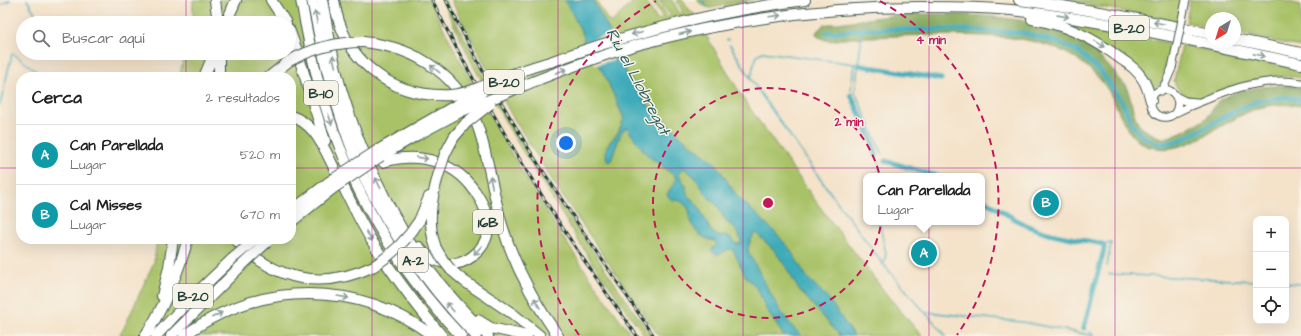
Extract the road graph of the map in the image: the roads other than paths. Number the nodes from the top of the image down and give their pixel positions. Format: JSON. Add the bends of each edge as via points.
{"nodes":[{"id":1,"x":215,"y":0,"type":"edge"},
{"id":2,"x":236,"y":0,"type":"edge"},
{"id":3,"x":271,"y":0,"type":"edge"},
{"id":4,"x":301,"y":0,"type":"edge"},
{"id":5,"x":312,"y":0,"type":"edge"},
{"id":6,"x":322,"y":0,"type":"edge"},
{"id":7,"x":334,"y":0,"type":"edge"},
{"id":8,"x":805,"y":0,"type":"edge"},
{"id":9,"x":1019,"y":0,"type":"edge"},
{"id":10,"x":1186,"y":0,"type":"edge"},
{"id":11,"x":955,"y":7,"type":"junction"},
{"id":12,"x":217,"y":16,"type":"edge"},
{"id":13,"x":229,"y":16,"type":"edge"},
{"id":14,"x":281,"y":16,"type":"edge"},
{"id":15,"x":1205,"y":33,"type":"edge"},
{"id":16,"x":1241,"y":40,"type":"edge"},
{"id":17,"x":296,"y":48,"type":"edge"},
{"id":18,"x":1301,"y":53,"type":"edge"},
{"id":19,"x":296,"y":58,"type":"edge"},
{"id":20,"x":212,"y":60,"type":"edge"},
{"id":21,"x":216,"y":60,"type":"edge"},
{"id":22,"x":291,"y":60,"type":"edge"},
{"id":23,"x":550,"y":62,"type":"junction"},
{"id":24,"x":1301,"y":64,"type":"edge"},
{"id":25,"x":1172,"y":68,"type":"junction"},
{"id":26,"x":206,"y":72,"type":"edge"},
{"id":27,"x":219,"y":72,"type":"edge"},
{"id":28,"x":275,"y":72,"type":"edge"},
{"id":29,"x":1301,"y":83,"type":"edge"},
{"id":30,"x":525,"y":85,"type":"junction"},
{"id":31,"x":1161,"y":90,"type":"junction"},
{"id":32,"x":1175,"y":95,"type":"junction"},
{"id":33,"x":1151,"y":101,"type":"junction"},
{"id":34,"x":1199,"y":102,"type":"junction"},
{"id":35,"x":459,"y":108,"type":"junction"},
{"id":36,"x":1175,"y":113,"type":"junction"},
{"id":37,"x":296,"y":118,"type":"edge"},
{"id":38,"x":381,"y":152,"type":"junction"},
{"id":39,"x":363,"y":175,"type":"joint"},
{"id":40,"x":437,"y":176,"type":"junction"},
{"id":41,"x":355,"y":182,"type":"joint"},
{"id":42,"x":333,"y":187,"type":"junction"},
{"id":43,"x":296,"y":200,"type":"edge"},
{"id":44,"x":296,"y":208,"type":"edge"},
{"id":45,"x":296,"y":218,"type":"edge"},
{"id":46,"x":396,"y":218,"type":"junction"},
{"id":47,"x":172,"y":244,"type":"edge"},
{"id":48,"x":186,"y":244,"type":"edge"},
{"id":49,"x":240,"y":244,"type":"edge"},
{"id":50,"x":252,"y":244,"type":"edge"},
{"id":51,"x":264,"y":244,"type":"edge"},
{"id":52,"x":236,"y":263,"type":"junction"},
{"id":53,"x":449,"y":294,"type":"junction"},
{"id":54,"x":144,"y":336,"type":"edge"},
{"id":55,"x":156,"y":336,"type":"edge"},
{"id":56,"x":171,"y":336,"type":"edge"},
{"id":57,"x":184,"y":336,"type":"edge"},
{"id":58,"x":433,"y":336,"type":"edge"},
{"id":59,"x":442,"y":336,"type":"edge"},
{"id":60,"x":461,"y":336,"type":"edge"},
{"id":61,"x":476,"y":336,"type":"edge"},
{"id":62,"x":488,"y":336,"type":"edge"},
{"id":63,"x":527,"y":336,"type":"edge"},
{"id":64,"x":540,"y":336,"type":"edge"},
{"id":65,"x":558,"y":336,"type":"edge"}],
"edges":[{"from":1,"to":12,"type":"highway"},
{"from":2,"to":13,"type":"highway"},
{"from":3,"to":14,"type":"highway"},
{"from":4,"to":41,"type":"highway","number":"B-10","one_way":true,"via":[[322,98]]},
{"from":39,"to":5,"type":"highway","number":"B-10","one_way":true,"via":[[333,94]]},
{"from":46,"to":6,"type":"highway","one_way":true,"via":[[352,121],[335,62]]},
{"from":7,"to":23,"type":"highway","bridge":true,"via":[[341,27],[352,50],[391,84],[410,91],[428,95],[452,95]]},
{"from":8,"to":23,"type":"highway","number":"B-20","one_way":true,"via":[[729,11],[681,22],[586,48]]},
{"from":15,"to":9,"type":"highway","number":"B-20","one_way":true,"via":[[1124,16]]},
{"from":10,"to":25,"type":"main road","bridge":true},
{"from":11,"to":24,"type":"highway","number":"B-20","one_way":true,"via":[[1017,10],[1064,16]]},
{"from":30,"to":11,"type":"highway","number":"B-20","one_way":true,"via":[[591,59],[637,45],[736,22],[823,10]]},
{"from":11,"to":33,"type":"highway","one_way":true,"via":[[1042,20],[1090,38],[1111,51],[1141,76]]},
{"from":16,"to":18,"type":"highway"},
{"from":17,"to":42,"type":"highway","via":[[324,138]]},
{"from":65,"to":19,"type":"highway","one_way":true,"bridge":true,"via":[[538,306],[514,259],[502,225],[478,129],[464,100],[449,80],[427,62],[386,45],[363,42],[336,44],[312,50]]},
{"from":20,"to":26,"type":"highway"},
{"from":21,"to":27,"type":"highway"},
{"from":22,"to":28,"type":"highway","one_way":true,"bridge":true},
{"from":23,"to":35,"type":"highway","number":"B-20","bridge":true},
{"from":25,"to":31,"type":"main road"},
{"from":25,"to":32,"type":"main road"},
{"from":29,"to":34,"type":"main road","via":[[1253,84]]},
{"from":30,"to":35,"type":"highway","number":"B-20","bridge":true},
{"from":30,"to":40,"type":"highway","bridge":true,"via":[[482,109],[466,123],[454,137]]},
{"from":31,"to":32,"type":"main road","via":[[1167,90]]},
{"from":31,"to":33,"type":"main road","via":[[1154,94]]},
{"from":32,"to":34,"type":"main road","via":[[1186,101]]},
{"from":32,"to":36,"type":"main road","via":[[1178,105]]},
{"from":33,"to":36,"type":"main road","via":[[1153,111],[1159,116],[1168,117]]},
{"from":34,"to":36,"type":"main road"},
{"from":35,"to":38,"type":"highway","number":"B-20","via":[[417,135]]},
{"from":37,"to":42,"type":"highway","via":[[308,125],[318,138]]},
{"from":38,"to":42,"type":"highway","number":"B-20","bridge":true},
{"from":38,"to":46,"type":"highway","number":"16B","one_way":true,"via":[[400,158],[419,157],[453,169],[472,187],[481,201],[487,216],[488,232],[480,250],[470,258],[458,263],[444,264],[426,254]]},
{"from":61,"to":39,"type":"highway","number":"A-2","one_way":true,"via":[[419,268]]},
{"from":40,"to":49,"type":"highway","bridge":true,"via":[[419,221],[402,244],[374,266],[353,274],[333,279],[294,276],[258,260]]},
{"from":40,"to":64,"type":"highway","bridge":true,"via":[[430,217],[436,248],[443,260],[464,281]]},
{"from":41,"to":60,"type":"highway","number":"A-2","via":[[397,256],[423,292]]},
{"from":42,"to":43,"type":"highway"},
{"from":42,"to":44,"type":"highway","number":"B-20"},
{"from":42,"to":45,"type":"highway","number":"B-20"},
{"from":42,"to":59,"type":"highway","one_way":true,"via":[[363,226],[386,264]]},
{"from":46,"to":53,"type":"highway","via":[[420,257]]},
{"from":47,"to":54,"type":"highway","via":[[162,294]]},
{"from":48,"to":54,"type":"highway","via":[[173,284]]},
{"from":50,"to":52,"type":"highway","number":"B-20","bridge":true},
{"from":51,"to":52,"type":"highway","number":"B-20","bridge":true},
{"from":52,"to":55,"type":"highway","number":"B-20","via":[[192,297]]},
{"from":52,"to":56,"type":"highway","number":"B-20"},
{"from":53,"to":62,"type":"highway"},
{"from":53,"to":63,"type":"highway","via":[[487,326]]},
{"from":57,"to":58,"type":"highway","one_way":true,"via":[[207,320],[241,305],[275,296],[308,294],[345,297],[379,306],[410,320]]}]}
